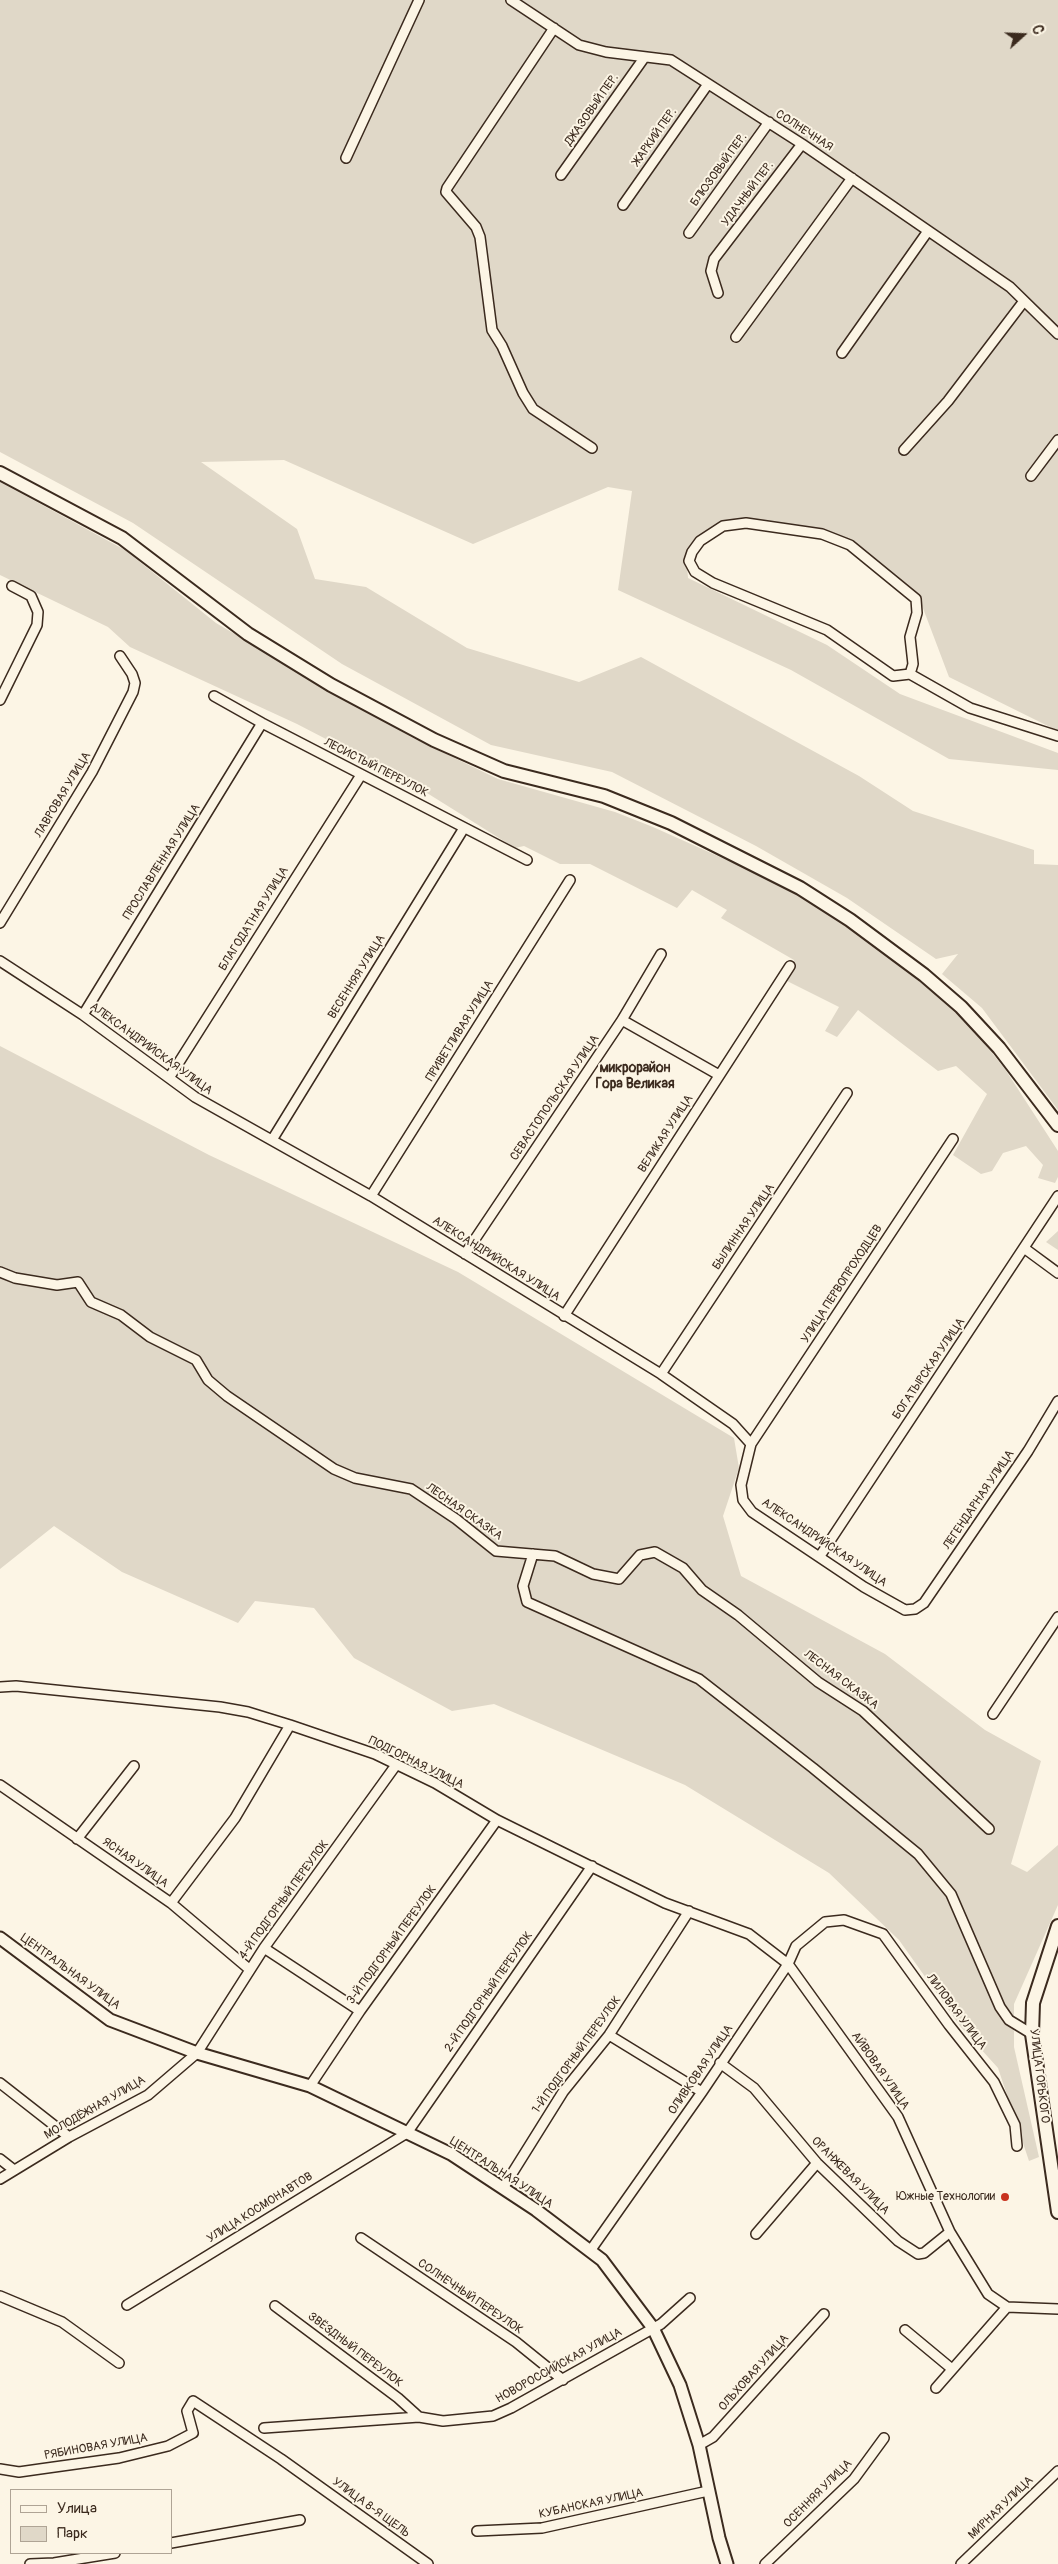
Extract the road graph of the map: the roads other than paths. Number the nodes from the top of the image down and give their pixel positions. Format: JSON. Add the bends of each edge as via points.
{"nodes":[{"id":1,"x":419,"y":0,"type":"edge"},
{"id":2,"x":511,"y":0,"type":"edge"},
{"id":3,"x":554,"y":28,"type":"junction"},
{"id":4,"x":644,"y":58,"type":"junction"},
{"id":5,"x":708,"y":84,"type":"junction"},
{"id":6,"x":769,"y":122,"type":"junction"},
{"id":7,"x":802,"y":144,"type":"junction"},
{"id":8,"x":346,"y":158,"type":"dead end"},
{"id":9,"x":561,"y":175,"type":"dead end"},
{"id":10,"x":852,"y":178,"type":"junction"},
{"id":11,"x":623,"y":205,"type":"dead end"},
{"id":12,"x":928,"y":230,"type":"junction"},
{"id":13,"x":689,"y":233,"type":"dead end"},
{"id":14,"x":718,"y":293,"type":"dead end"},
{"id":15,"x":1024,"y":301,"type":"junction"},
{"id":16,"x":1058,"y":334,"type":"edge"},
{"id":17,"x":736,"y":337,"type":"dead end"},
{"id":18,"x":842,"y":353,"type":"dead end"},
{"id":19,"x":1058,"y":440,"type":"edge"},
{"id":20,"x":592,"y":448,"type":"dead end"},
{"id":21,"x":904,"y":450,"type":"dead end"},
{"id":22,"x":0,"y":473,"type":"edge"},
{"id":23,"x":1031,"y":476,"type":"dead end"},
{"id":24,"x":12,"y":586,"type":"dead end"},
{"id":25,"x":120,"y":656,"type":"dead end"},
{"id":26,"x":910,"y":674,"type":"junction"},
{"id":27,"x":214,"y":696,"type":"dead end"},
{"id":28,"x":0,"y":700,"type":"edge"},
{"id":29,"x":262,"y":723,"type":"junction"},
{"id":30,"x":1058,"y":736,"type":"edge"},
{"id":31,"x":361,"y":774,"type":"junction"},
{"id":32,"x":464,"y":828,"type":"junction"},
{"id":33,"x":527,"y":860,"type":"dead end"},
{"id":34,"x":570,"y":880,"type":"dead end"},
{"id":35,"x":0,"y":923,"type":"edge"},
{"id":36,"x":661,"y":954,"type":"dead end"},
{"id":37,"x":0,"y":961,"type":"edge"},
{"id":38,"x":790,"y":966,"type":"dead end"},
{"id":39,"x":83,"y":1015,"type":"junction"},
{"id":40,"x":622,"y":1020,"type":"junction"},
{"id":41,"x":719,"y":1075,"type":"junction"},
{"id":42,"x":169,"y":1078,"type":"junction"},
{"id":43,"x":847,"y":1093,"type":"dead end"},
{"id":44,"x":1058,"y":1125,"type":"edge"},
{"id":45,"x":953,"y":1139,"type":"dead end"},
{"id":46,"x":272,"y":1140,"type":"junction"},
{"id":47,"x":371,"y":1196,"type":"junction"},
{"id":48,"x":1058,"y":1196,"type":"edge"},
{"id":49,"x":1024,"y":1248,"type":"junction"},
{"id":50,"x":465,"y":1254,"type":"junction"},
{"id":51,"x":0,"y":1272,"type":"edge"},
{"id":52,"x":1058,"y":1273,"type":"edge"},
{"id":53,"x":564,"y":1316,"type":"junction"},
{"id":54,"x":661,"y":1374,"type":"junction"},
{"id":55,"x":1058,"y":1401,"type":"edge"},
{"id":56,"x":751,"y":1444,"type":"junction"},
{"id":57,"x":533,"y":1554,"type":"junction"},
{"id":58,"x":820,"y":1556,"type":"junction"},
{"id":59,"x":915,"y":1609,"type":"joint"},
{"id":60,"x":1058,"y":1617,"type":"edge"},
{"id":61,"x":0,"y":1687,"type":"edge"},
{"id":62,"x":993,"y":1714,"type":"dead end"},
{"id":63,"x":290,"y":1726,"type":"junction"},
{"id":64,"x":396,"y":1765,"type":"junction"},
{"id":65,"x":134,"y":1766,"type":"dead end"},
{"id":66,"x":0,"y":1785,"type":"edge"},
{"id":67,"x":497,"y":1820,"type":"junction"},
{"id":68,"x":989,"y":1829,"type":"dead end"},
{"id":69,"x":77,"y":1839,"type":"junction"},
{"id":70,"x":592,"y":1866,"type":"junction"},
{"id":71,"x":171,"y":1903,"type":"junction"},
{"id":72,"x":689,"y":1911,"type":"junction"},
{"id":73,"x":844,"y":1920,"type":"joint"},
{"id":74,"x":1058,"y":1926,"type":"edge"},
{"id":75,"x":0,"y":1938,"type":"edge"},
{"id":76,"x":264,"y":1948,"type":"junction"},
{"id":77,"x":788,"y":1964,"type":"junction"},
{"id":78,"x":249,"y":1969,"type":"junction"},
{"id":79,"x":360,"y":2011,"type":"junction"},
{"id":80,"x":1032,"y":2034,"type":"junction"},
{"id":81,"x":609,"y":2035,"type":"junction"},
{"id":82,"x":197,"y":2053,"type":"junction"},
{"id":83,"x":720,"y":2063,"type":"junction"},
{"id":84,"x":0,"y":2083,"type":"edge"},
{"id":85,"x":310,"y":2086,"type":"junction"},
{"id":86,"x":702,"y":2092,"type":"junction"},
{"id":87,"x":407,"y":2133,"type":"junction"},
{"id":88,"x":69,"y":2137,"type":"junction"},
{"id":89,"x":1017,"y":2146,"type":"dead end"},
{"id":90,"x":0,"y":2159,"type":"edge"},
{"id":91,"x":817,"y":2163,"type":"junction"},
{"id":92,"x":14,"y":2170,"type":"junction"},
{"id":93,"x":0,"y":2179,"type":"edge"},
{"id":94,"x":503,"y":2188,"type":"junction"},
{"id":95,"x":1058,"y":2212,"type":"edge"},
{"id":96,"x":950,"y":2232,"type":"junction"},
{"id":97,"x":756,"y":2234,"type":"dead end"},
{"id":98,"x":361,"y":2238,"type":"dead end"},
{"id":99,"x":590,"y":2251,"type":"junction"},
{"id":100,"x":0,"y":2296,"type":"edge"},
{"id":101,"x":690,"y":2298,"type":"dead end"},
{"id":102,"x":127,"y":2305,"type":"dead end"},
{"id":103,"x":275,"y":2306,"type":"dead end"},
{"id":104,"x":1008,"y":2308,"type":"junction"},
{"id":105,"x":1058,"y":2309,"type":"edge"},
{"id":106,"x":824,"y":2314,"type":"dead end"},
{"id":107,"x":653,"y":2328,"type":"junction"},
{"id":108,"x":905,"y":2330,"type":"dead end"},
{"id":109,"x":119,"y":2363,"type":"dead end"},
{"id":110,"x":952,"y":2369,"type":"junction"},
{"id":111,"x":562,"y":2380,"type":"junction"},
{"id":112,"x":936,"y":2388,"type":"dead end"},
{"id":113,"x":216,"y":2415,"type":"joint"},
{"id":114,"x":419,"y":2417,"type":"junction"},
{"id":115,"x":264,"y":2428,"type":"dead end"},
{"id":116,"x":884,"y":2438,"type":"dead end"},
{"id":117,"x":700,"y":2445,"type":"junction"},
{"id":118,"x":0,"y":2470,"type":"edge"},
{"id":119,"x":1058,"y":2471,"type":"edge"},
{"id":120,"x":708,"y":2491,"type":"junction"},
{"id":121,"x":300,"y":2520,"type":"dead end"},
{"id":122,"x":477,"y":2531,"type":"dead end"},
{"id":123,"x":172,"y":2543,"type":"edge"},
{"id":124,"x":108,"y":2554,"type":"edge"},
{"id":125,"x":30,"y":2564,"type":"edge"},
{"id":126,"x":428,"y":2564,"type":"edge"},
{"id":127,"x":727,"y":2564,"type":"edge"},
{"id":128,"x":765,"y":2564,"type":"edge"},
{"id":129,"x":961,"y":2564,"type":"edge"}],
"edges":[{"from":1,"to":8,"type":"street"},
{"from":2,"to":3,"type":"street","name":"СОЛНЕЧНАЯ"},
{"from":3,"to":4,"type":"street","name":"СОЛНЕЧНАЯ","via":[[579,45]]},
{"from":3,"to":20,"type":"street","via":[[446,192],[476,227],[480,237],[492,330],[523,394],[533,408]]},
{"from":4,"to":5,"type":"street","name":"СОЛНЕЧНАЯ","via":[[671,60]]},
{"from":4,"to":9,"type":"street","name":"ДЖАЗОВЫЙ ПЕР."},
{"from":5,"to":6,"type":"street","name":"СОЛНЕЧНАЯ"},
{"from":5,"to":11,"type":"street","name":"ЖАРКИЙ ПЕР."},
{"from":6,"to":7,"type":"street","name":"СОЛНЕЧНАЯ"},
{"from":6,"to":13,"type":"street","name":"БЛЮЗОВЫЙ ПЕР."},
{"from":7,"to":10,"type":"street","name":"СОЛНЕЧНАЯ"},
{"from":7,"to":14,"type":"street","name":"УДАЧНЫЙ ПЕР.","via":[[714,259],[711,270]]},
{"from":10,"to":12,"type":"street","name":"СОЛНЕЧНАЯ"},
{"from":10,"to":17,"type":"street"},
{"from":12,"to":15,"type":"street","name":"СОЛНЕЧНАЯ","via":[[1010,287]]},
{"from":12,"to":18,"type":"street"},
{"from":15,"to":16,"type":"street","name":"СОЛНЕЧНАЯ"},
{"from":15,"to":21,"type":"street","via":[[948,401]]},
{"from":19,"to":23,"type":"street"},
{"from":22,"to":44,"type":"main road","via":[[122,538],[248,634],[331,685],[434,740],[504,770],[604,796],[671,823],[800,888],[850,920],[961,1007],[999,1048]]},
{"from":24,"to":28,"type":"street","via":[[31,596],[38,612],[38,625]]},
{"from":25,"to":35,"type":"street","name":"ЛАВРОВАЯ УЛИЦА","via":[[132,674],[133,692],[92,772]]},
{"from":26,"to":26,"type":"street","via":[[893,676],[827,630],[713,583],[695,572],[689,561],[692,552],[700,541],[723,526],[746,523],[822,534],[850,545],[916,599],[917,613],[910,637],[913,664]]},
{"from":26,"to":30,"type":"street","via":[[970,708]]},
{"from":27,"to":29,"type":"street","name":"ЛЕСИСТЫЙ ПЕРЕУЛОК"},
{"from":29,"to":31,"type":"street","name":"ЛЕСИСТЫЙ ПЕРЕУЛОК"},
{"from":29,"to":39,"type":"street","name":"ПРОСЛАВЛЕННАЯ УЛИЦА"},
{"from":31,"to":32,"type":"street","name":"ЛЕСИСТЫЙ ПЕРЕУЛОК"},
{"from":31,"to":42,"type":"street","name":"БЛАГОДАТНАЯ УЛИЦА"},
{"from":32,"to":33,"type":"street","name":"ЛЕСИСТЫЙ ПЕРЕУЛОК"},
{"from":32,"to":46,"type":"street","name":"ВЕСЕННЯЯ УЛИЦА"},
{"from":34,"to":47,"type":"street","name":"ПРИВЕТЛИВАЯ УЛИЦА"},
{"from":36,"to":40,"type":"street","name":"СЕВАСТОПОЛЬСКАЯ УЛИЦА"},
{"from":37,"to":39,"type":"street","name":"АЛЕКСАНДРИЙСКАЯ УЛИЦА"},
{"from":38,"to":41,"type":"street","name":"ВЕЛИКАЯ УЛИЦА"},
{"from":39,"to":42,"type":"street","name":"АЛЕКСАНДРИЙСКАЯ УЛИЦА"},
{"from":40,"to":41,"type":"street"},
{"from":40,"to":50,"type":"street","name":"СЕВАСТОПОЛЬСКАЯ УЛИЦА"},
{"from":41,"to":53,"type":"street","name":"ВЕЛИКАЯ УЛИЦА"},
{"from":42,"to":46,"type":"street","name":"АЛЕКСАНДРИЙСКАЯ УЛИЦА","via":[[195,1097]]},
{"from":43,"to":54,"type":"street","name":"БЫЛИННАЯ УЛИЦА"},
{"from":45,"to":56,"type":"street","name":"УЛИЦА ПЕРВОПРОХОДЦЕВ"},
{"from":46,"to":47,"type":"street","name":"АЛЕКСАНДРИЙСКАЯ УЛИЦА"},
{"from":47,"to":50,"type":"street","name":"АЛЕКСАНДРИЙСКАЯ УЛИЦА"},
{"from":48,"to":49,"type":"street","name":"БОГАТЫРСКАЯ УЛИЦА"},
{"from":49,"to":52,"type":"street"},
{"from":49,"to":58,"type":"street","name":"БОГАТЫРСКАЯ УЛИЦА"},
{"from":50,"to":53,"type":"street","name":"АЛЕКСАНДРИЙСКАЯ УЛИЦА"},
{"from":51,"to":57,"type":"street","name":"ЛЕСНАЯ СКАЗКА","via":[[15,1278],[57,1285],[78,1282],[91,1302],[122,1315],[150,1337],[196,1360],[208,1380],[227,1396],[334,1469],[355,1478],[411,1490],[456,1519],[496,1551]]},
{"from":53,"to":54,"type":"street","name":"АЛЕКСАНДРИЙСКАЯ УЛИЦА"},
{"from":54,"to":56,"type":"street","name":"АЛЕКСАНДРИЙСКАЯ УЛИЦА","via":[[733,1424]]},
{"from":55,"to":59,"type":"street","name":"ЛЕГЕНДАРНАЯ УЛИЦА","via":[[930,1595]]},
{"from":56,"to":58,"type":"street","name":"АЛЕКСАНДРИЙСКАЯ УЛИЦА","via":[[741,1485],[743,1500],[752,1512]]},
{"from":57,"to":68,"type":"street","name":"ЛЕСНАЯ СКАЗКА","via":[[554,1556],[593,1574],[619,1579],[640,1555],[655,1552],[683,1568],[702,1590],[738,1615],[818,1682],[863,1710]]},
{"from":57,"to":80,"type":"street","via":[[523,1586],[527,1602],[699,1679],[918,1854],[951,1894],[1008,2020]]},
{"from":58,"to":59,"type":"street","name":"АЛЕКСАНДРИЙСКАЯ УЛИЦА","via":[[864,1587],[905,1610]]},
{"from":60,"to":62,"type":"street"},
{"from":61,"to":63,"type":"street","name":"ПОДГОРНАЯ УЛИЦА","via":[[220,1707],[248,1712]]},
{"from":63,"to":64,"type":"street","name":"ПОДГОРНАЯ УЛИЦА","via":[[375,1754]]},
{"from":63,"to":71,"type":"street","via":[[235,1818]]},
{"from":64,"to":67,"type":"street","name":"ПОДГОРНАЯ УЛИЦА","via":[[435,1783]]},
{"from":64,"to":76,"type":"street","name":"4-Й ПОДГОРНЫЙ ПЕРЕУЛОК"},
{"from":65,"to":69,"type":"street"},
{"from":66,"to":69,"type":"street","name":"ЯСНАЯ УЛИЦА"},
{"from":67,"to":70,"type":"street","name":"ПОДГОРНАЯ УЛИЦА"},
{"from":67,"to":79,"type":"street","name":"3-Й ПОДГОРНЫЙ ПЕРЕУЛОК"},
{"from":69,"to":71,"type":"street","name":"ЯСНАЯ УЛИЦА"},
{"from":70,"to":72,"type":"street","name":"ПОДГОРНАЯ УЛИЦА","via":[[665,1903]]},
{"from":70,"to":87,"type":"street","name":"2-Й ПОДГОРНЫЙ ПЕРЕУЛОК"},
{"from":71,"to":78,"type":"street","name":"ЯСНАЯ УЛИЦА"},
{"from":72,"to":77,"type":"street","name":"ПОДГОРНАЯ УЛИЦА","via":[[749,1934]]},
{"from":72,"to":81,"type":"street","name":"1-Й ПОДГОРНЫЙ ПЕРЕУЛОК"},
{"from":73,"to":77,"type":"street","name":"ОЛИВКОВАЯ УЛИЦА","via":[[825,1922],[796,1946]]},
{"from":73,"to":89,"type":"street","name":"ЛИЛОВАЯ УЛИЦА","via":[[883,1934],[994,2082],[1015,2124]]},
{"from":74,"to":80,"type":"main road","name":"УЛИЦА ГОРЬКОГО","via":[[1033,2003]]},
{"from":75,"to":82,"type":"street","name":"ЦЕНТРАЛЬНАЯ УЛИЦА","via":[[110,2020]]},
{"from":76,"to":78,"type":"street","name":"4-Й ПОДГОРНЫЙ ПЕРЕУЛОК"},
{"from":76,"to":79,"type":"street"},
{"from":77,"to":83,"type":"street","name":"ОЛИВКОВАЯ УЛИЦА"},
{"from":77,"to":96,"type":"street","name":"АЙВОВАЯ УЛИЦА","via":[[898,2116]]},
{"from":78,"to":82,"type":"street","name":"4-Й ПОДГОРНЫЙ ПЕРЕУЛОК"},
{"from":79,"to":85,"type":"street","name":"3-Й ПОДГОРНЫЙ ПЕРЕУЛОК"},
{"from":80,"to":95,"type":"main road","name":"УЛИЦА ГОРЬКОГО"},
{"from":81,"to":86,"type":"street"},
{"from":81,"to":94,"type":"street","name":"1-Й ПОДГОРНЫЙ ПЕРЕУЛОК","via":[[563,2092]]},
{"from":82,"to":85,"type":"street","name":"ЦЕНТРАЛЬНАЯ УЛИЦА"},
{"from":82,"to":88,"type":"street","name":"МОЛОДЁЖНАЯ УЛИЦА","via":[[148,2095]]},
{"from":83,"to":86,"type":"street","name":"ОЛИВКОВАЯ УЛИЦА"},
{"from":83,"to":91,"type":"street","name":"ОРАНЖЕВАЯ УЛИЦА","via":[[754,2088]]},
{"from":84,"to":88,"type":"street"},
{"from":85,"to":87,"type":"street","name":"ЦЕНТРАЛЬНАЯ УЛИЦА"},
{"from":86,"to":99,"type":"street","name":"ОЛИВКОВАЯ УЛИЦА"},
{"from":87,"to":94,"type":"street","name":"ЦЕНТРАЛЬНАЯ УЛИЦА","via":[[451,2154]]},
{"from":87,"to":102,"type":"street","name":"УЛИЦА КОСМОНАВТОВ"},
{"from":88,"to":92,"type":"street","name":"МОЛОДЁЖНАЯ УЛИЦА"},
{"from":90,"to":92,"type":"street"},
{"from":91,"to":96,"type":"street","name":"ОРАНЖЕВАЯ УЛИЦА","via":[[898,2241],[918,2254],[924,2253]]},
{"from":91,"to":97,"type":"street"},
{"from":92,"to":93,"type":"street","name":"МОЛОДЁЖНАЯ УЛИЦА"},
{"from":94,"to":99,"type":"street","name":"ЦЕНТРАЛЬНАЯ УЛИЦА"},
{"from":96,"to":104,"type":"street","name":"АЙВОВАЯ УЛИЦА","via":[[988,2294]]},
{"from":98,"to":111,"type":"street","name":"СОЛНЕЧНЫЙ ПЕРЕУЛОК","via":[[516,2342]]},
{"from":99,"to":107,"type":"street","name":"ЦЕНТРАЛЬНАЯ УЛИЦА","via":[[602,2260]]},
{"from":100,"to":109,"type":"street","via":[[62,2322]]},
{"from":101,"to":107,"type":"street","name":"НОВОРОССИЙСКАЯ УЛИЦА"},
{"from":103,"to":114,"type":"street","name":"ЗВЁЗДНЫЙ ПЕРЕУЛОК"},
{"from":104,"to":105,"type":"street"},
{"from":104,"to":110,"type":"street"},
{"from":106,"to":117,"type":"street","name":"ОЛЬХОВАЯ УЛИЦА","via":[[713,2437]]},
{"from":107,"to":111,"type":"street","name":"НОВОРОССИЙСКАЯ УЛИЦА"},
{"from":107,"to":117,"type":"street","name":"ЦЕНТРАЛЬНАЯ УЛИЦА","via":[[680,2385]]},
{"from":108,"to":110,"type":"street"},
{"from":110,"to":112,"type":"street"},
{"from":111,"to":114,"type":"street","name":"НОВОРОССИЙСКАЯ УЛИЦА","via":[[493,2416],[443,2421]]},
{"from":113,"to":118,"type":"street","name":"РЯБИНОВАЯ УЛИЦА","via":[[193,2401],[187,2411],[193,2433],[168,2446],[119,2458],[40,2470]]},
{"from":113,"to":126,"type":"street","name":"УЛИЦА 8-Я ЩЕЛЬ"},
{"from":114,"to":115,"type":"street","name":"НОВОРОССИЙСКАЯ УЛИЦА"},
{"from":116,"to":128,"type":"street","name":"ОСЕННЯЯ УЛИЦА","via":[[854,2479]]},
{"from":117,"to":120,"type":"street","name":"ЦЕНТРАЛЬНАЯ УЛИЦА"},
{"from":119,"to":129,"type":"street","name":"МИРНАЯ УЛИЦА"},
{"from":120,"to":122,"type":"street","name":"КУБАНСКАЯ УЛИЦА","via":[[542,2528]]},
{"from":120,"to":127,"type":"street","name":"ЦЕНТРАЛЬНАЯ УЛИЦА"},
{"from":121,"to":123,"type":"street"},
{"from":124,"to":125,"type":"street"}]}
